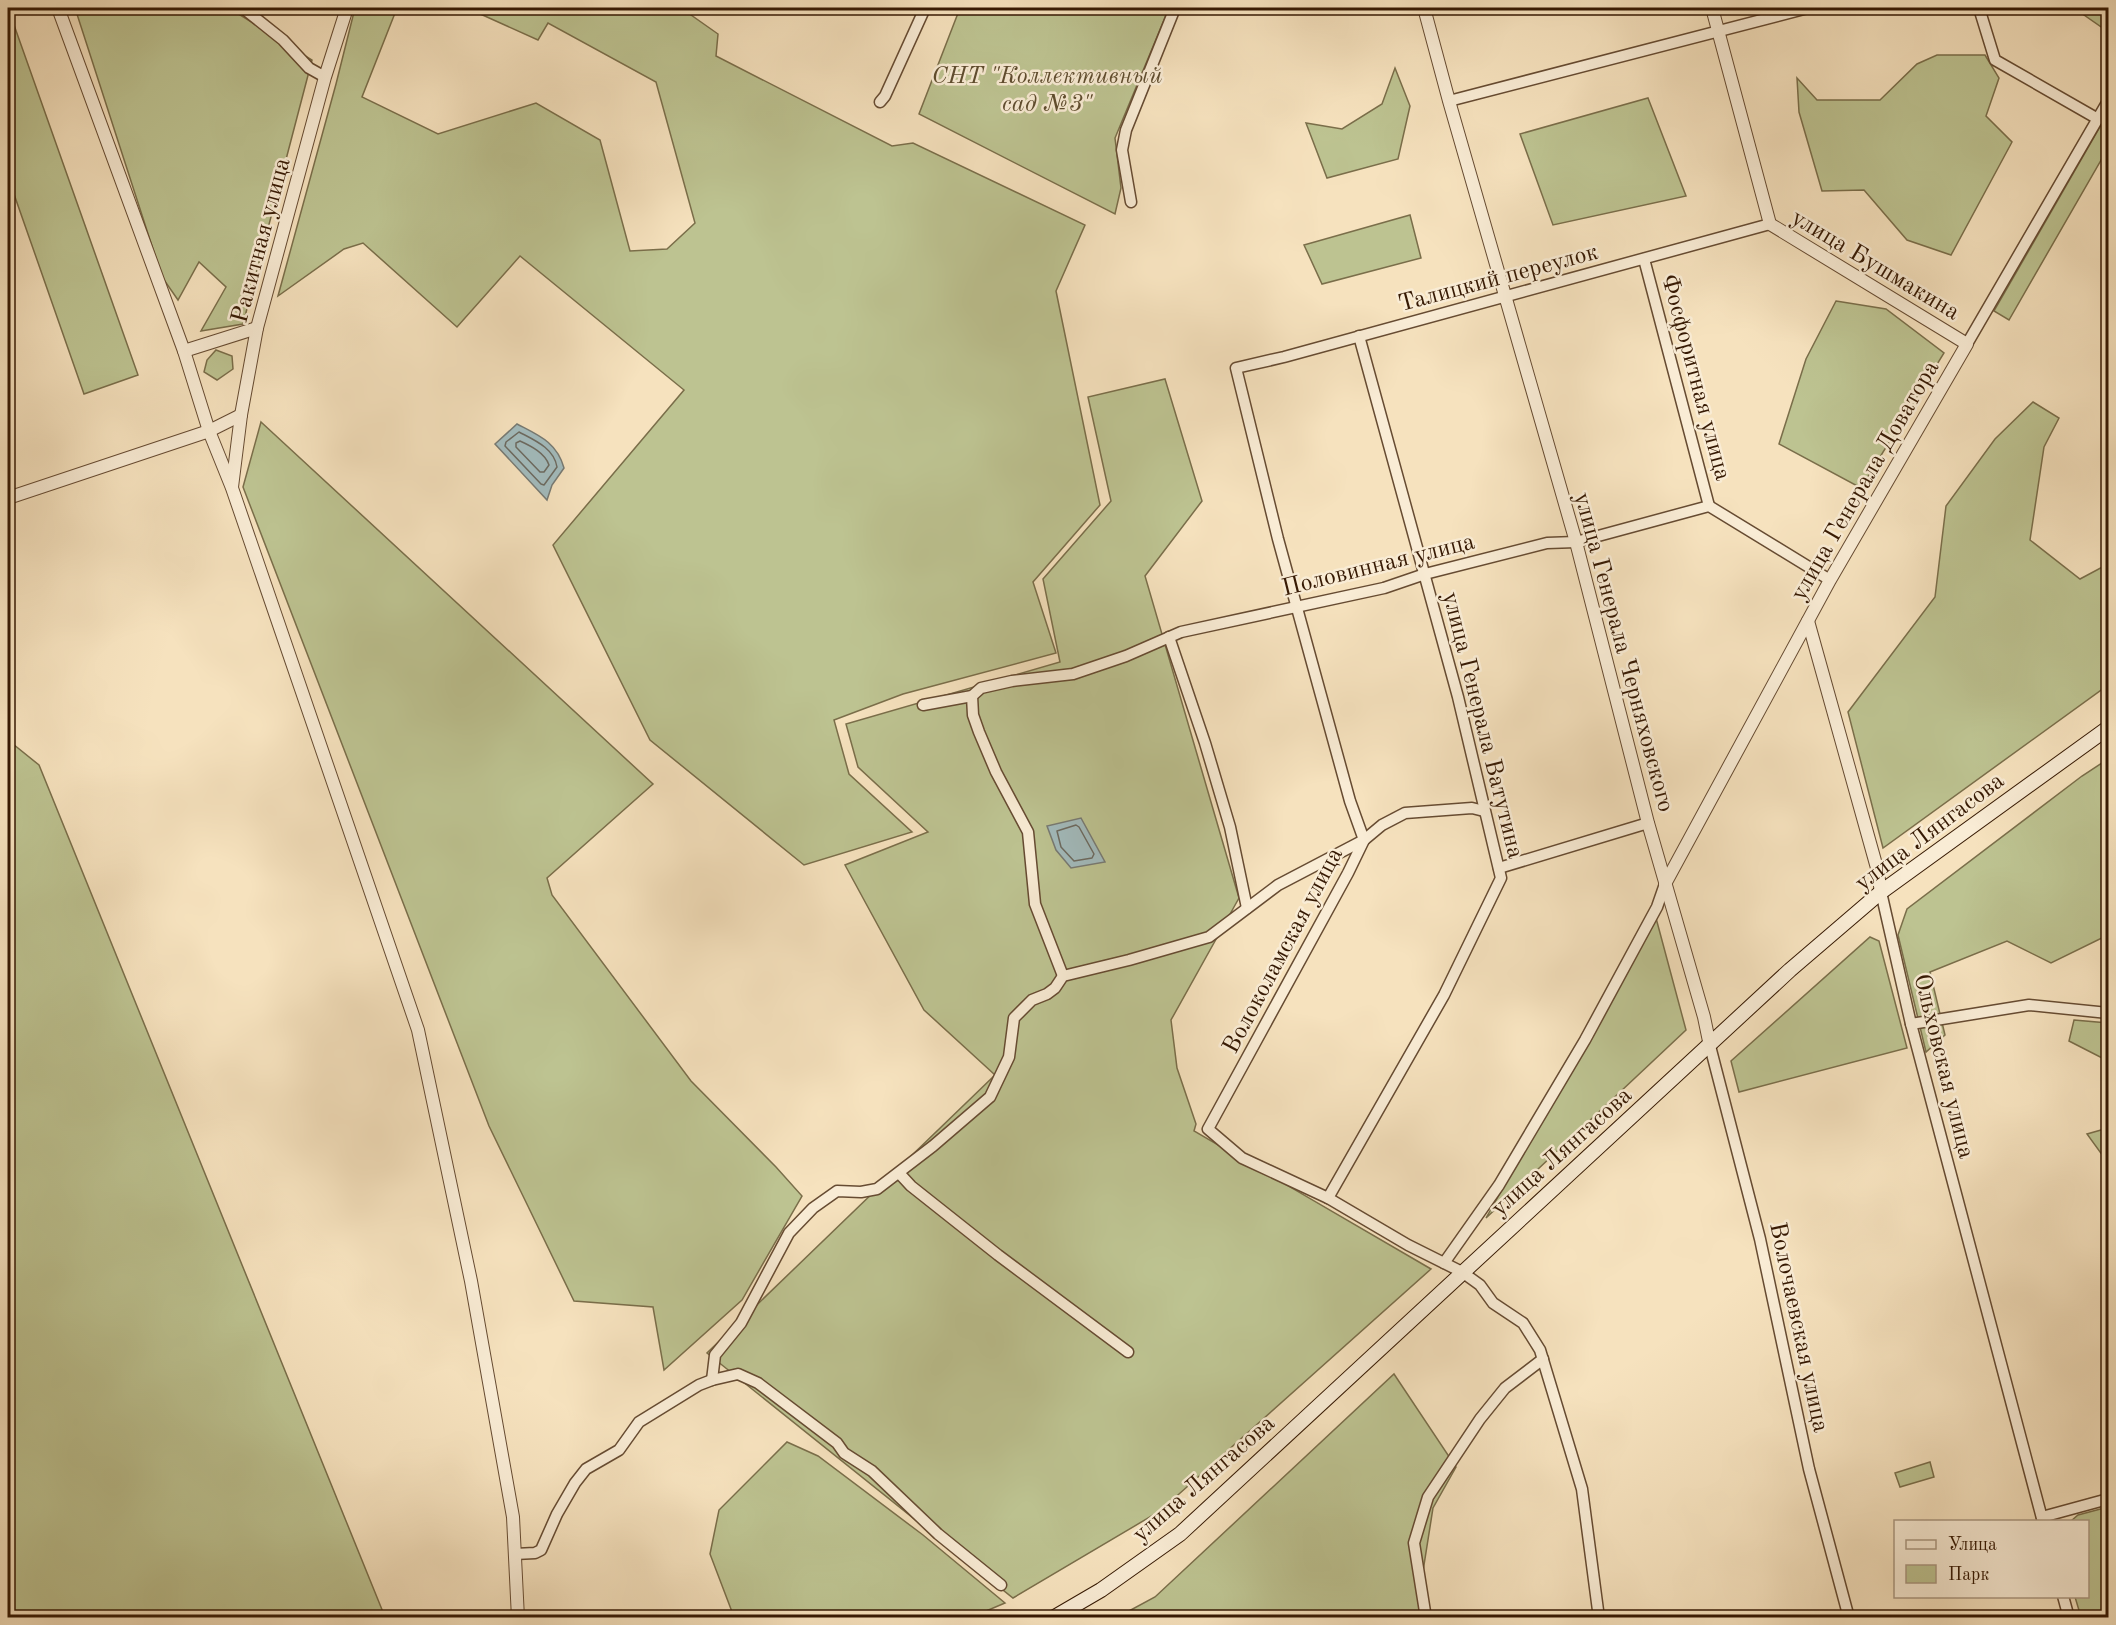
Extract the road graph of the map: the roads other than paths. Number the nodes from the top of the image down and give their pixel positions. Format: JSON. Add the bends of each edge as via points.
{"nodes":[{"id":1,"x":58,"y":8,"type":"edge"},
{"id":2,"x":243,"y":8,"type":"edge"},
{"id":3,"x":346,"y":8,"type":"edge"},
{"id":4,"x":925,"y":8,"type":"edge"},
{"id":5,"x":1176,"y":8,"type":"edge"},
{"id":6,"x":1424,"y":8,"type":"edge"},
{"id":7,"x":1712,"y":8,"type":"edge"},
{"id":8,"x":1808,"y":8,"type":"edge"},
{"id":9,"x":1979,"y":8,"type":"edge"},
{"id":10,"x":1718,"y":31,"type":"junction"},
{"id":11,"x":325,"y":77,"type":"junction"},
{"id":12,"x":1449,"y":101,"type":"junction"},
{"id":13,"x":2109,"y":101,"type":"edge"},
{"id":14,"x":880,"y":102,"type":"dead end"},
{"id":15,"x":2098,"y":119,"type":"junction"},
{"id":16,"x":1131,"y":202,"type":"dead end"},
{"id":17,"x":1770,"y":224,"type":"junction"},
{"id":18,"x":1644,"y":259,"type":"junction"},
{"id":19,"x":1506,"y":295,"type":"junction"},
{"id":20,"x":257,"y":328,"type":"junction"},
{"id":21,"x":1359,"y":336,"type":"junction"},
{"id":22,"x":1966,"y":344,"type":"junction"},
{"id":23,"x":184,"y":351,"type":"junction"},
{"id":24,"x":1236,"y":368,"type":"joint"},
{"id":25,"x":242,"y":415,"type":"junction"},
{"id":26,"x":209,"y":431,"type":"junction"},
{"id":27,"x":232,"y":488,"type":"junction"},
{"id":28,"x":8,"y":498,"type":"edge"},
{"id":29,"x":1709,"y":506,"type":"junction"},
{"id":30,"x":1576,"y":542,"type":"junction"},
{"id":31,"x":1425,"y":574,"type":"junction"},
{"id":32,"x":1830,"y":580,"type":"junction"},
{"id":33,"x":1298,"y":606,"type":"junction"},
{"id":34,"x":1809,"y":621,"type":"junction"},
{"id":35,"x":1169,"y":637,"type":"junction"},
{"id":36,"x":972,"y":696,"type":"junction"},
{"id":37,"x":923,"y":705,"type":"dead end"},
{"id":38,"x":2109,"y":728,"type":"edge"},
{"id":39,"x":1485,"y":811,"type":"junction"},
{"id":40,"x":1648,"y":823,"type":"junction"},
{"id":41,"x":1364,"y":840,"type":"junction"},
{"id":42,"x":1499,"y":868,"type":"junction"},
{"id":43,"x":1665,"y":884,"type":"junction"},
{"id":44,"x":1881,"y":892,"type":"junction"},
{"id":45,"x":1247,"y":908,"type":"junction"},
{"id":46,"x":1063,"y":975,"type":"junction"},
{"id":47,"x":2109,"y":1013,"type":"edge"},
{"id":48,"x":1911,"y":1024,"type":"junction"},
{"id":49,"x":1710,"y":1046,"type":"junction"},
{"id":50,"x":899,"y":1173,"type":"junction"},
{"id":51,"x":1328,"y":1198,"type":"junction"},
{"id":52,"x":1444,"y":1263,"type":"junction"},
{"id":53,"x":1462,"y":1272,"type":"junction"},
{"id":54,"x":1128,"y":1352,"type":"dead end"},
{"id":55,"x":1543,"y":1359,"type":"junction"},
{"id":56,"x":712,"y":1380,"type":"junction"},
{"id":57,"x":2109,"y":1499,"type":"edge"},
{"id":58,"x":2043,"y":1519,"type":"edge"},
{"id":59,"x":515,"y":1554,"type":"junction"},
{"id":60,"x":1001,"y":1585,"type":"dead end"},
{"id":61,"x":2064,"y":1598,"type":"edge"},
{"id":62,"x":518,"y":1617,"type":"edge"},
{"id":63,"x":1053,"y":1617,"type":"edge"},
{"id":64,"x":1426,"y":1617,"type":"edge"},
{"id":65,"x":1599,"y":1617,"type":"edge"},
{"id":66,"x":1849,"y":1617,"type":"edge"},
{"id":67,"x":2069,"y":1617,"type":"edge"}],
"edges":[{"from":1,"to":23,"type":"street"},
{"from":2,"to":11,"type":"street","via":[[283,40],[309,68]]},
{"from":3,"to":11,"type":"street","name":"Ракитная улица"},
{"from":4,"to":14,"type":"street"},
{"from":5,"to":16,"type":"street","via":[[1126,130],[1122,150]]},
{"from":6,"to":12,"type":"street","name":"улица Генерала Черняховского"},
{"from":7,"to":10,"type":"street","name":"улица Бушмакина"},
{"from":8,"to":10,"type":"street"},
{"from":9,"to":15,"type":"street","via":[[1995,60]]},
{"from":10,"to":12,"type":"street"},
{"from":10,"to":17,"type":"street","name":"улица Бушмакина"},
{"from":11,"to":20,"type":"street","name":"Ракитная улица"},
{"from":12,"to":19,"type":"street","name":"улица Генерала Черняховского"},
{"from":13,"to":15,"type":"street","name":"улица Генерала Доватора"},
{"from":15,"to":22,"type":"street","name":"улица Генерала Доватора"},
{"from":17,"to":18,"type":"street","name":"Талицкий переулок"},
{"from":17,"to":22,"type":"street","name":"улица Бушмакина"},
{"from":18,"to":19,"type":"street","name":"Талицкий переулок"},
{"from":18,"to":29,"type":"street","name":"Фосфоритная улица"},
{"from":19,"to":21,"type":"street","name":"Талицкий переулок"},
{"from":19,"to":30,"type":"street","name":"улица Генерала Черняховского"},
{"from":20,"to":23,"type":"street"},
{"from":20,"to":25,"type":"street","name":"Ракитная улица"},
{"from":21,"to":24,"type":"street","name":"Талицкий переулок"},
{"from":21,"to":31,"type":"street","name":"улица Генерала Ватутина"},
{"from":22,"to":32,"type":"street","name":"улица Генерала Доватора"},
{"from":23,"to":26,"type":"street"},
{"from":24,"to":33,"type":"street","name":"Волоколамская улица"},
{"from":25,"to":26,"type":"street"},
{"from":25,"to":27,"type":"street","name":"Ракитная улица"},
{"from":26,"to":27,"type":"street"},
{"from":26,"to":28,"type":"street"},
{"from":27,"to":59,"type":"street","via":[[417,1030],[473,1292],[513,1517]]},
{"from":29,"to":30,"type":"street","name":"Половинная улица"},
{"from":29,"to":32,"type":"street"},
{"from":30,"to":31,"type":"street","name":"Половинная улица","via":[[1547,543]]},
{"from":30,"to":40,"type":"street","name":"улица Генерала Черняховского"},
{"from":31,"to":33,"type":"street","name":"Половинная улица","via":[[1384,588]]},
{"from":31,"to":39,"type":"street","name":"улица Генерала Ватутина"},
{"from":32,"to":34,"type":"street","name":"улица Генерала Доватора"},
{"from":33,"to":35,"type":"street","name":"Половинная улица"},
{"from":33,"to":41,"type":"street","name":"Волоколамская улица"},
{"from":34,"to":43,"type":"street","name":"улица Генерала Доватора"},
{"from":34,"to":44,"type":"street","name":"Ольховская улица"},
{"from":35,"to":36,"type":"street","name":"Половинная улица","via":[[1073,674],[1012,681],[981,688]]},
{"from":35,"to":45,"type":"street","via":[[1230,827]]},
{"from":36,"to":37,"type":"street","name":"Половинная улица"},
{"from":36,"to":46,"type":"street","via":[[979,732],[1028,832],[1035,904]]},
{"from":38,"to":44,"type":"main road","name":"улица Лянгасова"},
{"from":39,"to":41,"type":"street","via":[[1472,808],[1405,813]]},
{"from":39,"to":42,"type":"street","name":"улица Генерала Ватутина"},
{"from":40,"to":42,"type":"street"},
{"from":40,"to":43,"type":"street","name":"улица Генерала Черняховского"},
{"from":41,"to":45,"type":"street","via":[[1278,885]]},
{"from":41,"to":51,"type":"street","name":"Волоколамская улица","via":[[1208,1129],[1242,1158]]},
{"from":42,"to":51,"type":"street","name":"улица Генерала Ватутина","via":[[1501,878],[1444,995]]},
{"from":43,"to":49,"type":"street","name":"улица Генерала Черняховского"},
{"from":43,"to":52,"type":"street","via":[[1657,907],[1585,1040],[1499,1185]]},
{"from":44,"to":48,"type":"street","name":"Ольховская улица"},
{"from":44,"to":49,"type":"main road","name":"улица Лянгасова"},
{"from":45,"to":46,"type":"street","via":[[1209,937]]},
{"from":46,"to":50,"type":"street","via":[[1055,988],[1032,1000],[1014,1018],[1009,1057],[990,1097]]},
{"from":47,"to":48,"type":"street","via":[[2029,1005]]},
{"from":48,"to":58,"type":"street","name":"Ольховская улица"},
{"from":49,"to":53,"type":"main road","name":"улица Лянгасова"},
{"from":49,"to":66,"type":"street","name":"Волочаевская улица","via":[[1760,1239],[1809,1469]]},
{"from":50,"to":54,"type":"street","via":[[998,1256]]},
{"from":50,"to":56,"type":"street","via":[[877,1189],[837,1191],[813,1208],[789,1233],[741,1323],[715,1355]]},
{"from":51,"to":52,"type":"street"},
{"from":52,"to":53,"type":"street"},
{"from":53,"to":55,"type":"street","via":[[1480,1285],[1493,1303],[1523,1323]]},
{"from":53,"to":63,"type":"main road","name":"улица Лянгасова","via":[[1180,1534],[1101,1590]]},
{"from":55,"to":64,"type":"street","via":[[1504,1388],[1428,1497],[1414,1543]]},
{"from":55,"to":65,"type":"street","via":[[1582,1489]]},
{"from":56,"to":59,"type":"street","via":[[639,1422],[619,1450],[586,1469],[575,1483],[541,1550]]},
{"from":56,"to":60,"type":"street","via":[[738,1374],[758,1383],[872,1471],[938,1534]]},
{"from":57,"to":58,"type":"street"},
{"from":59,"to":62,"type":"street"},
{"from":61,"to":67,"type":"street"}]}
